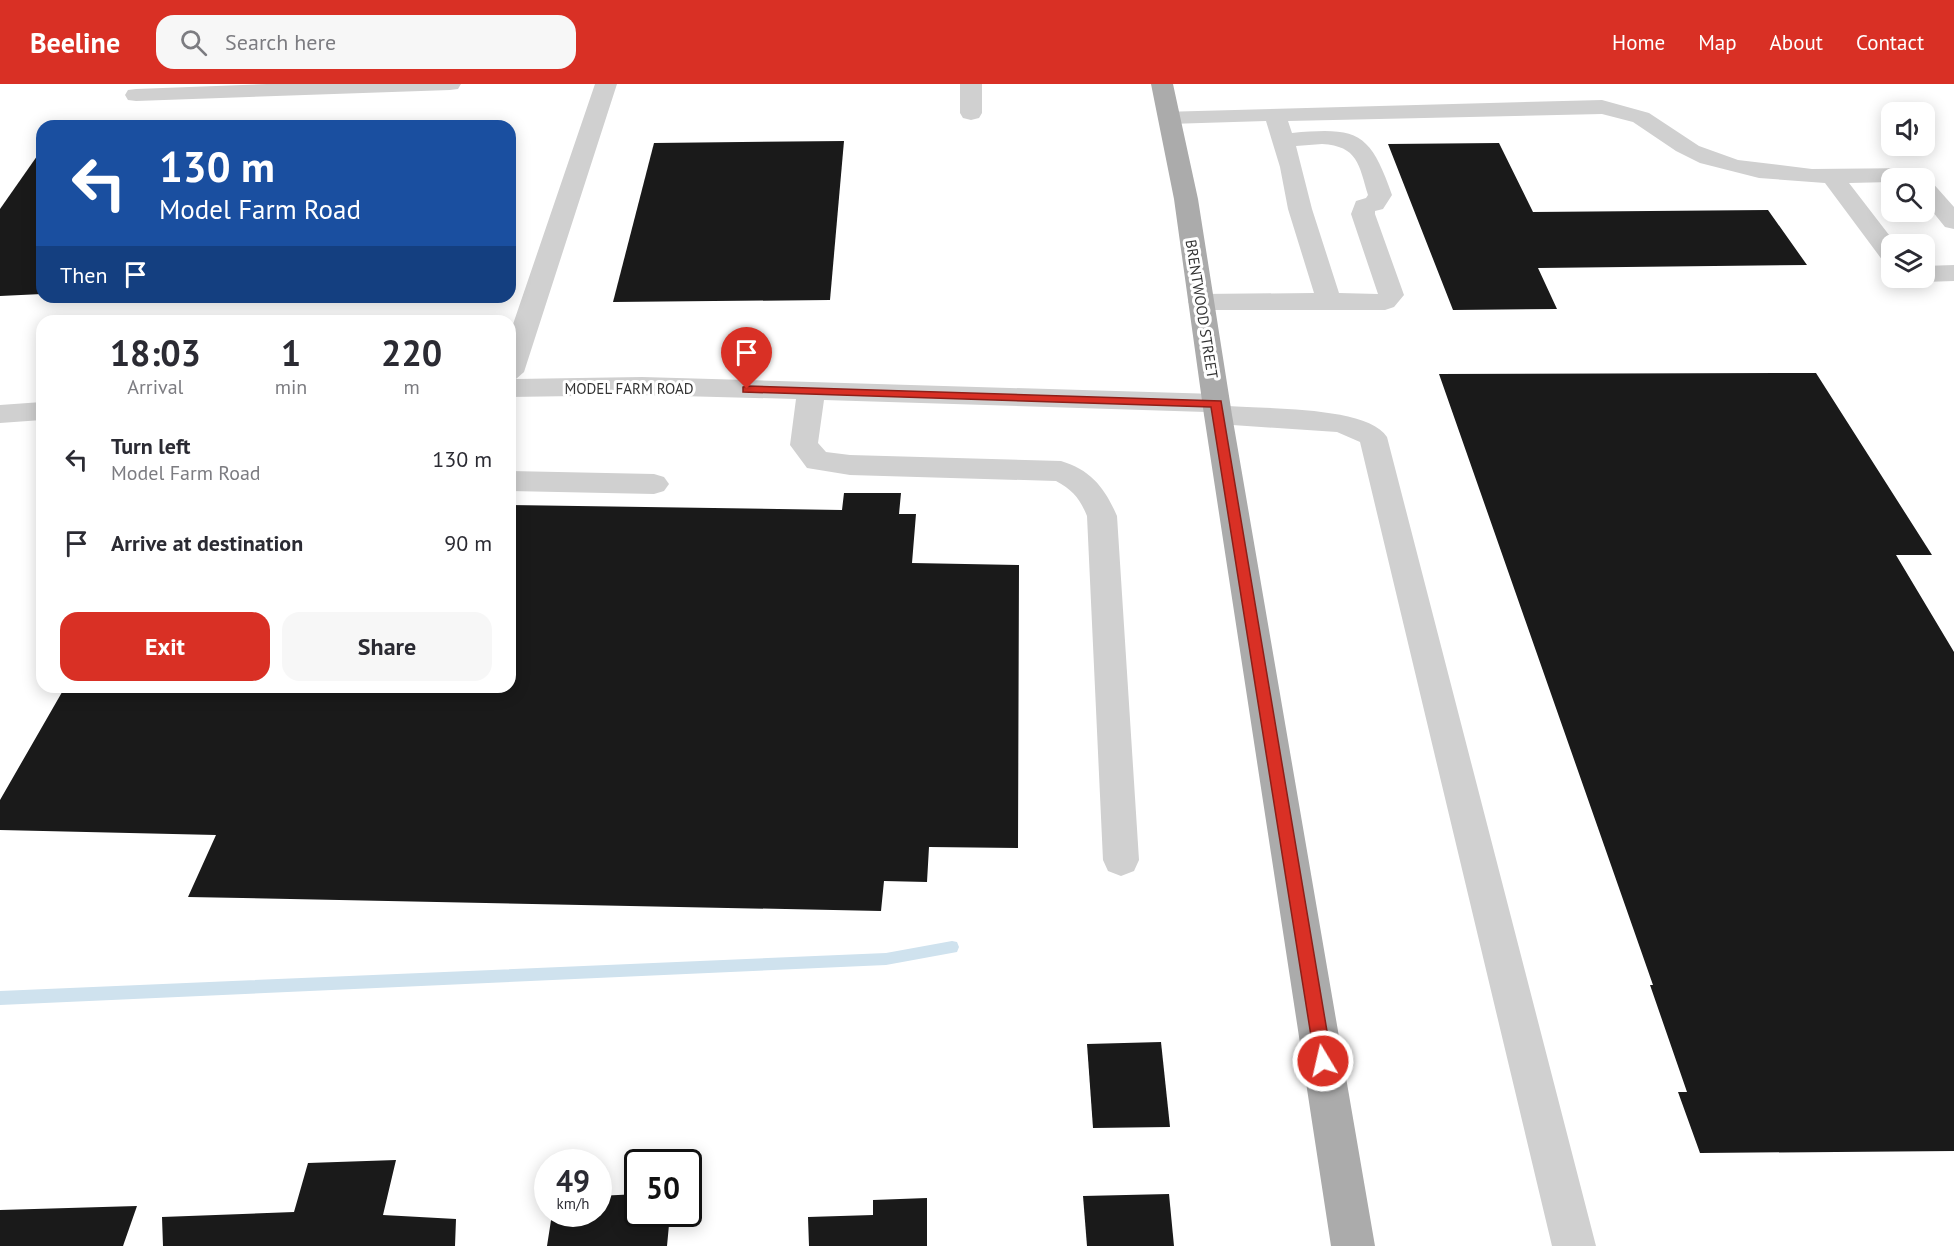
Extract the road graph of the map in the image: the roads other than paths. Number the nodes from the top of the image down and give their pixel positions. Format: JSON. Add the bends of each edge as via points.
{"nodes":[{"id":1,"x":450,"y":84,"type":"edge"},
{"id":2,"x":606,"y":84,"type":"edge"},
{"id":3,"x":971,"y":84,"type":"edge"},
{"id":4,"x":1162,"y":84,"type":"edge"},
{"id":5,"x":380,"y":85,"type":"edge"},
{"id":6,"x":136,"y":95,"type":"dead end"},
{"id":7,"x":971,"y":113,"type":"dead end"},
{"id":8,"x":1275,"y":115,"type":"junction"},
{"id":9,"x":1169,"y":117,"type":"junction"},
{"id":10,"x":1283,"y":140,"type":"junction"},
{"id":11,"x":1881,"y":175,"type":"edge"},
{"id":12,"x":1832,"y":176,"type":"junction"},
{"id":13,"x":1935,"y":199,"type":"edge"},
{"id":14,"x":1954,"y":222,"type":"edge"},
{"id":15,"x":1881,"y":241,"type":"edge"},
{"id":16,"x":1954,"y":273,"type":"edge"},
{"id":17,"x":1935,"y":274,"type":"edge"},
{"id":18,"x":1329,"y":301,"type":"junction"},
{"id":19,"x":1202,"y":302,"type":"junction"},
{"id":20,"x":516,"y":354,"type":"edge"},
{"id":21,"x":516,"y":388,"type":"edge"},
{"id":22,"x":811,"y":391,"type":"junction"},
{"id":23,"x":1217,"y":409,"type":"junction"},
{"id":24,"x":36,"y":411,"type":"edge"},
{"id":25,"x":0,"y":414,"type":"edge"},
{"id":26,"x":516,"y":481,"type":"edge"},
{"id":27,"x":654,"y":484,"type":"dead end"},
{"id":28,"x":1121,"y":860,"type":"dead end"},
{"id":29,"x":1353,"y":1246,"type":"edge"},
{"id":30,"x":1574,"y":1246,"type":"edge"}],
"edges":[{"from":1,"to":5,"type":"street"},
{"from":2,"to":20,"type":"street"},
{"from":3,"to":7,"type":"street"},
{"from":4,"to":9,"type":"main road","name":"BRENTWOOD STREET"},
{"from":5,"to":6,"type":"street"},
{"from":8,"to":9,"type":"street"},
{"from":8,"to":10,"type":"street"},
{"from":8,"to":12,"type":"street","via":[[1602,107],[1645,119],[1689,151],[1710,159],[1766,172]]},
{"from":9,"to":19,"type":"main road","name":"BRENTWOOD STREET"},
{"from":10,"to":18,"type":"street"},
{"from":10,"to":18,"type":"street","via":[[1333,139],[1356,145],[1380,195],[1375,204],[1364,206],[1363,214],[1391,296],[1385,302]]},
{"from":11,"to":12,"type":"street"},
{"from":12,"to":15,"type":"street"},
{"from":13,"to":14,"type":"street"},
{"from":16,"to":17,"type":"street"},
{"from":18,"to":19,"type":"street"},
{"from":19,"to":23,"type":"main road","name":"BRENTWOOD STREET"},
{"from":21,"to":22,"type":"street","name":"MODEL FARM ROAD","via":[[642,386]]},
{"from":22,"to":23,"type":"street","name":"MODEL FARM ROAD"},
{"from":22,"to":28,"type":"street","via":[[804,445],[817,461],[1061,471],[1082,480],[1093,494],[1102,516]]},
{"from":23,"to":29,"type":"main road","name":"BRENTWOOD STREET"},
{"from":23,"to":30,"type":"street","name":"MODEL FARM ROAD","via":[[1342,423],[1373,437]]},
{"from":24,"to":25,"type":"street"},
{"from":26,"to":27,"type":"street"}]}
